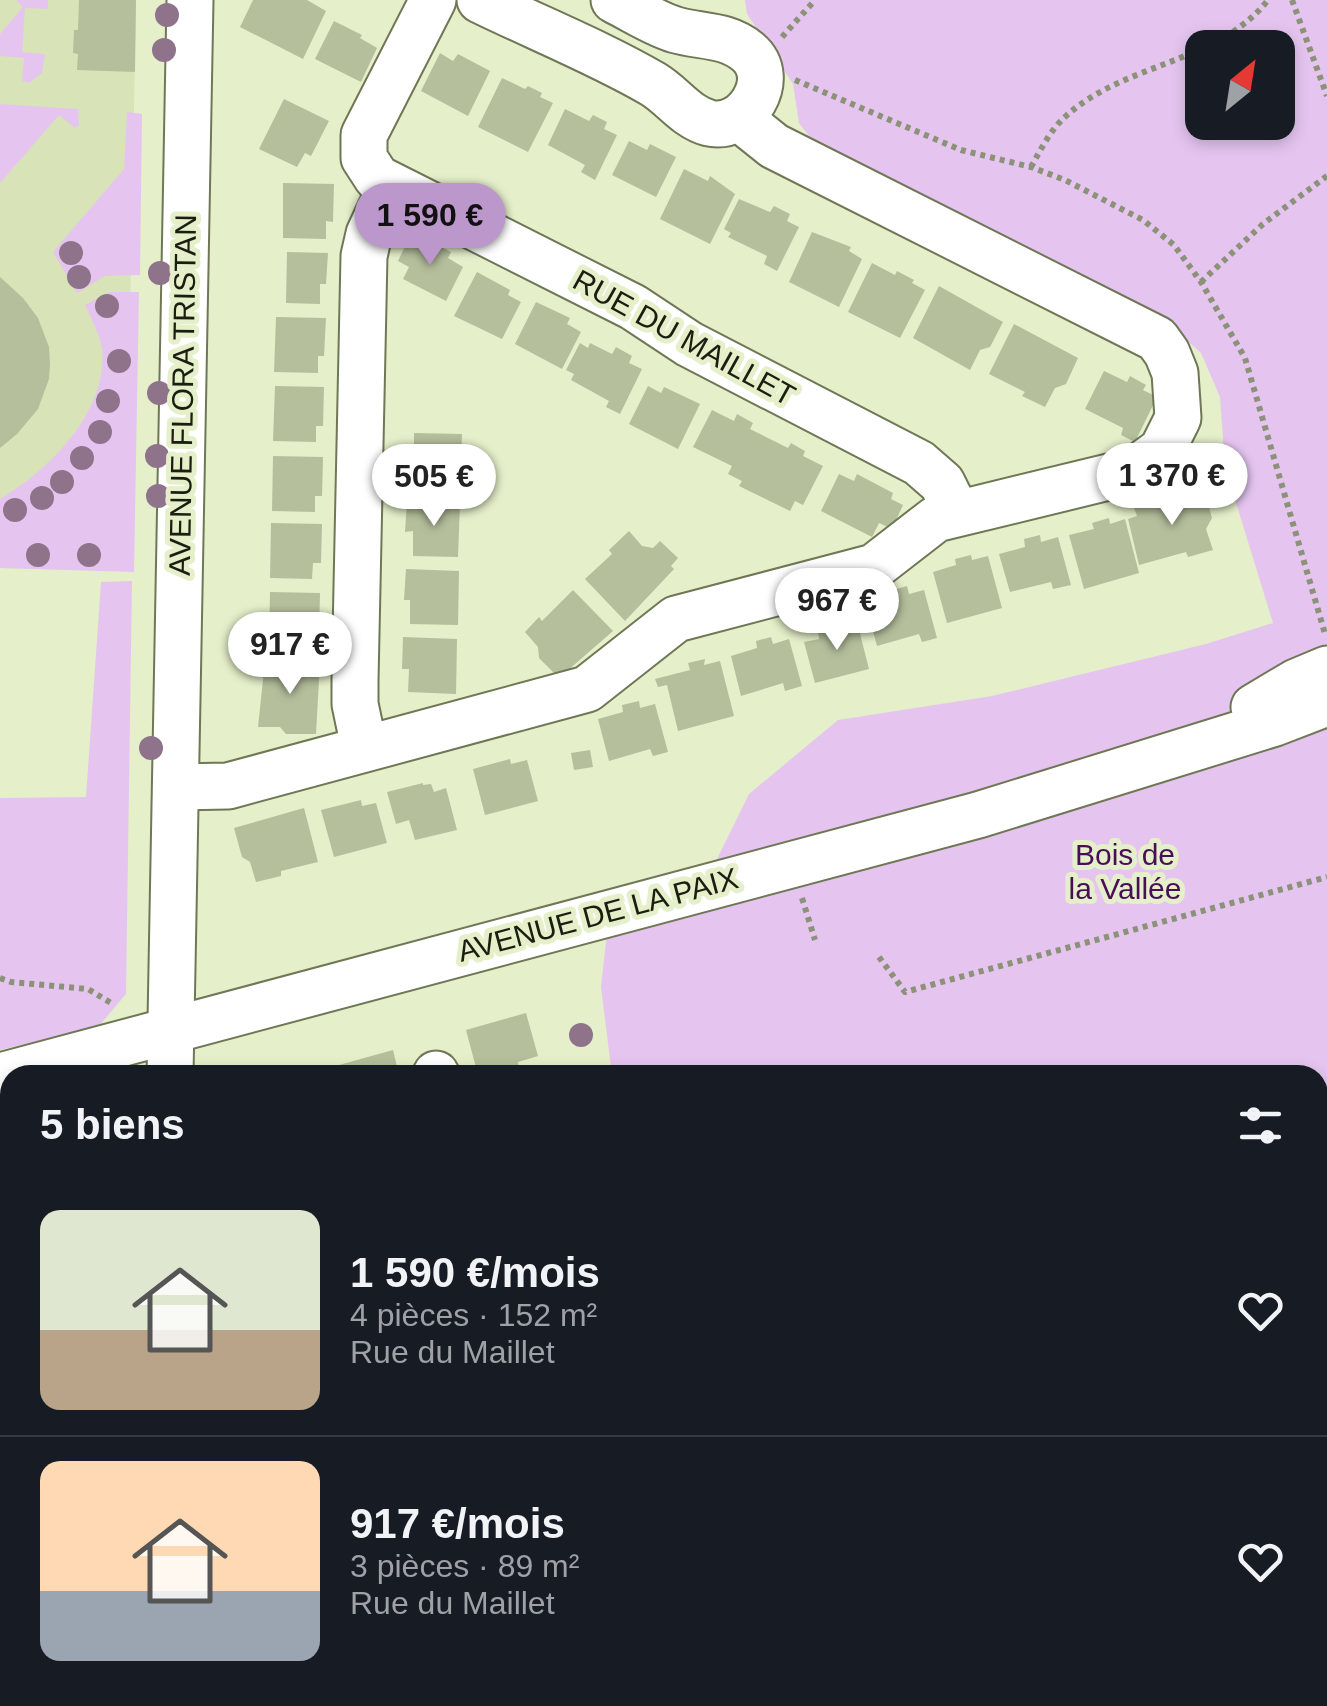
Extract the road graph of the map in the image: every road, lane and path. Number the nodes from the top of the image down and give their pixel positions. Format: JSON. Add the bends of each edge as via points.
{"nodes":[{"id":1,"x":190,"y":0,"type":"edge"},
{"id":2,"x":433,"y":0,"type":"edge"},
{"id":3,"x":480,"y":0,"type":"edge"},
{"id":4,"x":614,"y":0,"type":"edge"},
{"id":5,"x":815,"y":0,"type":"edge"},
{"id":6,"x":1268,"y":0,"type":"edge"},
{"id":7,"x":1292,"y":0,"type":"edge"},
{"id":8,"x":757,"y":64,"type":"junction"},
{"id":9,"x":1327,"y":96,"type":"edge"},
{"id":10,"x":738,"y":118,"type":"junction"},
{"id":11,"x":1031,"y":167,"type":"junction"},
{"id":12,"x":1327,"y":176,"type":"edge"},
{"id":13,"x":392,"y":187,"type":"junction"},
{"id":14,"x":1202,"y":282,"type":"junction"},
{"id":15,"x":957,"y":513,"type":"junction"},
{"id":16,"x":1327,"y":640,"type":"edge"},
{"id":17,"x":1327,"y":668,"type":"edge"},
{"id":18,"x":1327,"y":704,"type":"edge"},
{"id":19,"x":1193,"y":746,"type":"junction"},
{"id":20,"x":364,"y":747,"type":"junction"},
{"id":21,"x":176,"y":787,"type":"junction"},
{"id":22,"x":1327,"y":877,"type":"edge"},
{"id":23,"x":805,"y":908,"type":"dead end"},
{"id":24,"x":815,"y":940,"type":"dead end"},
{"id":25,"x":879,"y":956,"type":"dead end"},
{"id":26,"x":0,"y":978,"type":"edge"},
{"id":27,"x":111,"y":1003,"type":"dead end"},
{"id":28,"x":170,"y":1029,"type":"junction"},
{"id":29,"x":40,"y":1065,"type":"edge"},
{"id":30,"x":170,"y":1065,"type":"edge"}],
"edges":[{"from":1,"to":21,"type":"street","name":"AVENUE FLORA TRISTAN"},
{"from":2,"to":13,"type":"street","name":"RUE DU MAILLET","via":[[364,135],[368,170]]},
{"from":3,"to":10,"type":"street","via":[[651,83],[696,118],[720,124]]},
{"from":4,"to":8,"type":"street","via":[[672,29],[725,38]]},
{"from":5,"to":8,"type":"path"},
{"from":6,"to":11,"type":"path","via":[[1231,33],[1140,72],[1067,115]]},
{"from":7,"to":9,"type":"path"},
{"from":8,"to":10,"type":"street","via":[[758,92]]},
{"from":8,"to":11,"type":"path","via":[[961,150]]},
{"from":10,"to":15,"type":"street","via":[[774,146],[1157,339],[1167,353],[1178,418],[1162,450],[1133,471]]},
{"from":11,"to":14,"type":"path","via":[[1143,220],[1174,245]]},
{"from":12,"to":14,"type":"path"},
{"from":13,"to":15,"type":"street","name":"RUE DU MAILLET","via":[[633,307],[689,344],[919,463],[942,483]]},
{"from":13,"to":20,"type":"street","via":[[364,256],[355,681]]},
{"from":14,"to":16,"type":"path","via":[[1244,358]]},
{"from":15,"to":20,"type":"street","via":[[924,526],[874,567],[676,619],[588,688]]},
{"from":17,"to":19,"type":"street","name":"AVENUE DE LA PAIX"},
{"from":18,"to":19,"type":"street","name":"AVENUE DE LA PAIX"},
{"from":19,"to":28,"type":"street","name":"AVENUE DE LA PAIX","via":[[978,815]]},
{"from":20,"to":21,"type":"street","via":[[228,786]]},
{"from":21,"to":28,"type":"street","name":"AVENUE FLORA TRISTAN"},
{"from":22,"to":25,"type":"path","via":[[905,992]]},
{"from":23,"to":24,"type":"path"},
{"from":26,"to":27,"type":"path","via":[[88,989]]},
{"from":28,"to":29,"type":"street","name":"AVENUE DE LA PAIX"},
{"from":28,"to":30,"type":"street","name":"AVENUE FLORA TRISTAN"}]}
